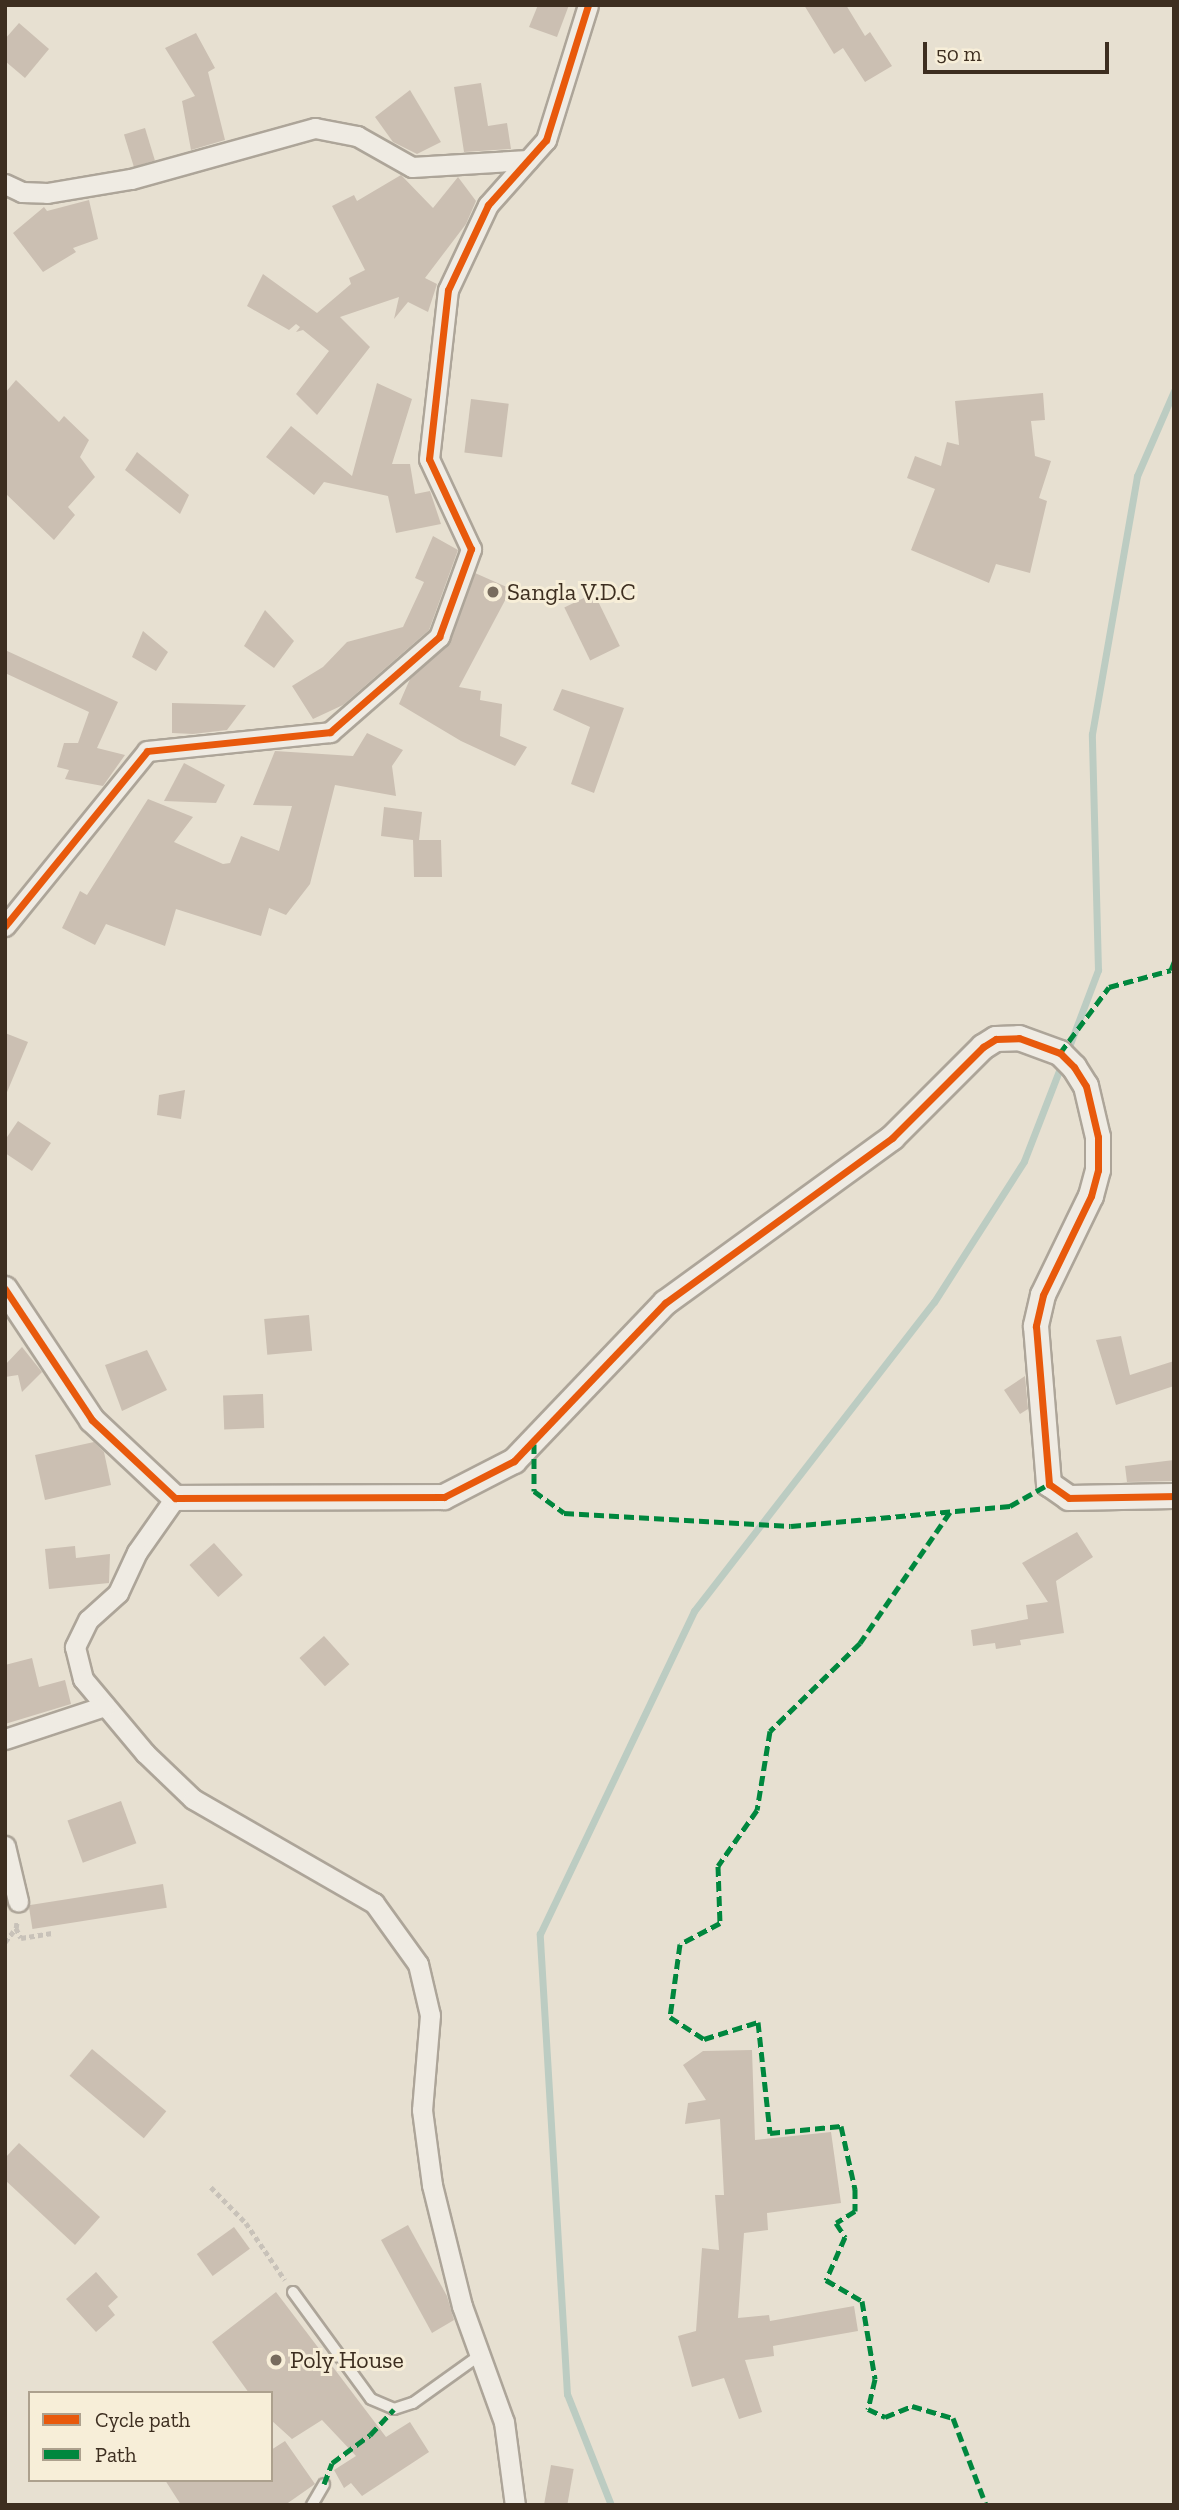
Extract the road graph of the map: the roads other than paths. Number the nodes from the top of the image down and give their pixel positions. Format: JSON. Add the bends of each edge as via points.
{"nodes":[{"id":1,"x":588,"y":5,"type":"edge"},
{"id":2,"x":528,"y":160,"type":"junction"},
{"id":3,"x":5,"y":184,"type":"edge"},
{"id":4,"x":5,"y":926,"type":"edge"},
{"id":5,"x":5,"y":1289,"type":"edge"},
{"id":6,"x":1174,"y":1496,"type":"edge"},
{"id":7,"x":175,"y":1498,"type":"junction"},
{"id":8,"x":105,"y":1706,"type":"junction"},
{"id":9,"x":5,"y":1739,"type":"edge"},
{"id":10,"x":5,"y":1846,"type":"edge"},
{"id":11,"x":18,"y":1901,"type":"dead end"},
{"id":12,"x":293,"y":2292,"type":"road end"},
{"id":13,"x":480,"y":2355,"type":"junction"},
{"id":14,"x":324,"y":2484,"type":"dead end"},
{"id":15,"x":312,"y":2505,"type":"edge"},
{"id":16,"x":515,"y":2505,"type":"edge"}],
"edges":[{"from":1,"to":2,"type":"street","via":[[546,141]]},
{"from":2,"to":3,"type":"street","via":[[412,167],[357,136],[315,128],[131,179],[39,193]]},
{"from":2,"to":4,"type":"street","via":[[488,205],[448,290],[429,458],[471,549],[439,637],[330,732],[146,751]]},
{"from":5,"to":7,"type":"street","via":[[92,1420]]},
{"from":6,"to":7,"type":"street","via":[[1069,1498],[1049,1484],[1036,1326],[1043,1295],[1091,1196],[1098,1170],[1098,1137],[1086,1086],[1074,1067],[1060,1053],[1019,1038],[996,1039],[982,1047],[892,1138],[665,1303],[534,1444],[477,1483],[444,1497]]},
{"from":7,"to":8,"type":"street","via":[[137,1552],[118,1593],[88,1620],[75,1647],[83,1679]]},
{"from":8,"to":9,"type":"street"},
{"from":8,"to":13,"type":"street","via":[[193,1799],[374,1903],[418,1964],[430,2015],[422,2110],[432,2185]]},
{"from":10,"to":11,"type":"street"},
{"from":12,"to":13,"type":"lane","via":[[371,2399],[394,2409],[413,2403]]},
{"from":13,"to":16,"type":"street","via":[[503,2422]]},
{"from":14,"to":15,"type":"lane"}]}
